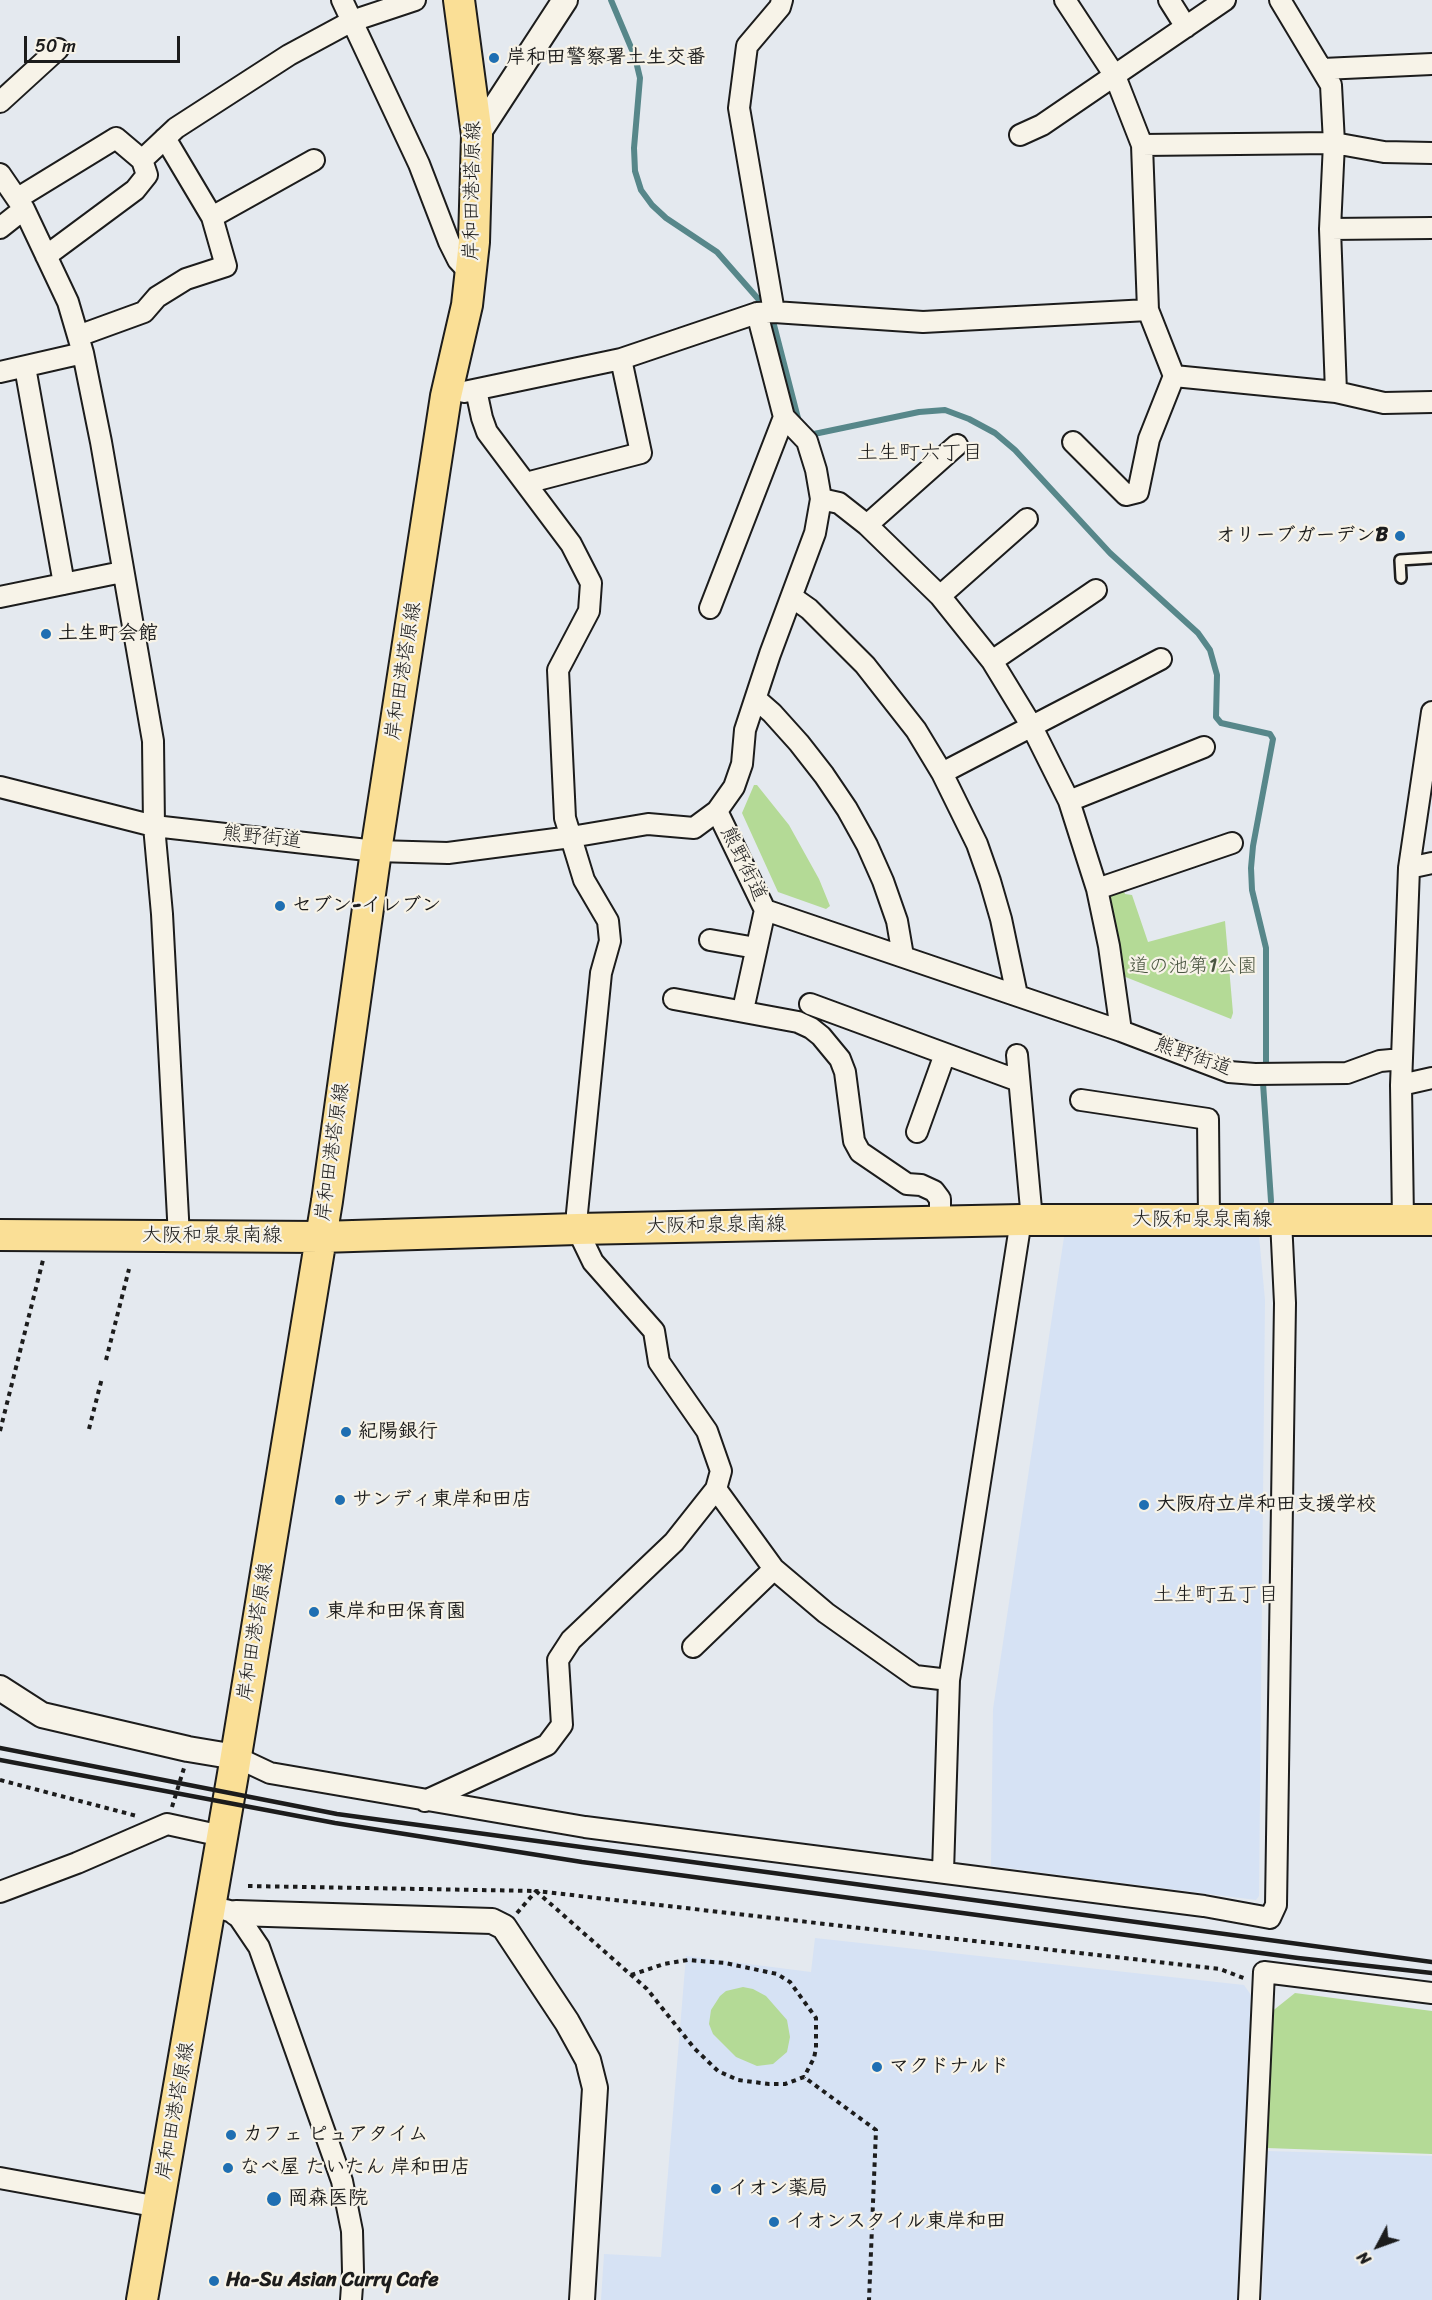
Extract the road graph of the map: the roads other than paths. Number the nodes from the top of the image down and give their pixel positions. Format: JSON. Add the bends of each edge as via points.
{"nodes":[{"id":1,"x":342,"y":0,"type":"edge"},
{"id":2,"x":415,"y":0,"type":"edge"},
{"id":3,"x":459,"y":0,"type":"edge"},
{"id":4,"x":564,"y":0,"type":"edge"},
{"id":5,"x":782,"y":0,"type":"edge"},
{"id":6,"x":1065,"y":0,"type":"edge"},
{"id":7,"x":1169,"y":0,"type":"edge"},
{"id":8,"x":1225,"y":0,"type":"edge"},
{"id":9,"x":1280,"y":0,"type":"edge"},
{"id":10,"x":352,"y":21,"type":"junction"},
{"id":11,"x":1186,"y":27,"type":"junction"},
{"id":12,"x":58,"y":49,"type":"dead end"},
{"id":13,"x":1432,"y":64,"type":"edge"},
{"id":14,"x":1323,"y":69,"type":"junction"},
{"id":15,"x":1115,"y":76,"type":"junction"},
{"id":16,"x":0,"y":102,"type":"edge"},
{"id":17,"x":477,"y":135,"type":"junction"},
{"id":18,"x":1020,"y":135,"type":"dead end"},
{"id":19,"x":165,"y":138,"type":"junction"},
{"id":20,"x":1334,"y":143,"type":"junction"},
{"id":21,"x":1142,"y":145,"type":"junction"},
{"id":22,"x":1432,"y":153,"type":"edge"},
{"id":23,"x":142,"y":160,"type":"junction"},
{"id":24,"x":314,"y":160,"type":"dead end"},
{"id":25,"x":0,"y":174,"type":"edge"},
{"id":26,"x":21,"y":203,"type":"junction"},
{"id":27,"x":212,"y":217,"type":"junction"},
{"id":28,"x":0,"y":228,"type":"edge"},
{"id":29,"x":1432,"y":228,"type":"edge"},
{"id":30,"x":1330,"y":229,"type":"junction"},
{"id":31,"x":46,"y":256,"type":"junction"},
{"id":32,"x":471,"y":274,"type":"junction"},
{"id":33,"x":1148,"y":310,"type":"junction"},
{"id":34,"x":766,"y":313,"type":"junction"},
{"id":35,"x":80,"y":345,"type":"junction"},
{"id":36,"x":621,"y":358,"type":"junction"},
{"id":37,"x":25,"y":367,"type":"junction"},
{"id":38,"x":0,"y":372,"type":"edge"},
{"id":39,"x":1174,"y":376,"type":"junction"},
{"id":40,"x":476,"y":390,"type":"junction"},
{"id":41,"x":1336,"y":392,"type":"junction"},
{"id":42,"x":446,"y":396,"type":"junction"},
{"id":43,"x":1432,"y":402,"type":"edge"},
{"id":44,"x":784,"y":417,"type":"junction"},
{"id":45,"x":1073,"y":442,"type":"dead end"},
{"id":46,"x":957,"y":445,"type":"dead end"},
{"id":47,"x":526,"y":483,"type":"junction"},
{"id":48,"x":820,"y":500,"type":"junction"},
{"id":49,"x":1027,"y":519,"type":"dead end"},
{"id":50,"x":867,"y":525,"type":"junction"},
{"id":51,"x":1432,"y":558,"type":"edge"},
{"id":52,"x":122,"y":572,"type":"junction"},
{"id":53,"x":1401,"y":578,"type":"dead end"},
{"id":54,"x":64,"y":584,"type":"junction"},
{"id":55,"x":1096,"y":590,"type":"dead end"},
{"id":56,"x":940,"y":596,"type":"junction"},
{"id":57,"x":0,"y":597,"type":"edge"},
{"id":58,"x":792,"y":597,"type":"junction"},
{"id":59,"x":710,"y":608,"type":"dead end"},
{"id":60,"x":1161,"y":659,"type":"dead end"},
{"id":61,"x":992,"y":661,"type":"junction"},
{"id":62,"x":756,"y":699,"type":"junction"},
{"id":63,"x":1432,"y":712,"type":"edge"},
{"id":64,"x":1031,"y":725,"type":"junction"},
{"id":65,"x":1204,"y":747,"type":"dead end"},
{"id":66,"x":942,"y":772,"type":"junction"},
{"id":67,"x":0,"y":787,"type":"edge"},
{"id":68,"x":1069,"y":801,"type":"junction"},
{"id":69,"x":717,"y":811,"type":"junction"},
{"id":70,"x":154,"y":826,"type":"junction"},
{"id":71,"x":571,"y":837,"type":"junction"},
{"id":72,"x":1232,"y":843,"type":"dead end"},
{"id":73,"x":376,"y":851,"type":"junction"},
{"id":74,"x":1432,"y":863,"type":"edge"},
{"id":75,"x":1409,"y":868,"type":"junction"},
{"id":76,"x":1098,"y":889,"type":"junction"},
{"id":77,"x":765,"y":910,"type":"junction"},
{"id":78,"x":710,"y":940,"type":"dead end"},
{"id":79,"x":756,"y":948,"type":"junction"},
{"id":80,"x":903,"y":956,"type":"junction"},
{"id":81,"x":1017,"y":995,"type":"junction"},
{"id":82,"x":674,"y":999,"type":"dead end"},
{"id":83,"x":810,"y":1004,"type":"dead end"},
{"id":84,"x":743,"y":1010,"type":"junction"},
{"id":85,"x":1121,"y":1031,"type":"junction"},
{"id":86,"x":945,"y":1054,"type":"junction"},
{"id":87,"x":1017,"y":1055,"type":"dead end"},
{"id":88,"x":1402,"y":1059,"type":"junction"},
{"id":89,"x":1432,"y":1078,"type":"edge"},
{"id":90,"x":1020,"y":1081,"type":"junction"},
{"id":91,"x":1401,"y":1085,"type":"junction"},
{"id":92,"x":1081,"y":1100,"type":"dead end"},
{"id":93,"x":917,"y":1132,"type":"dead end"},
{"id":94,"x":1026,"y":1220,"type":"junction"},
{"id":95,"x":1209,"y":1220,"type":"junction"},
{"id":96,"x":1281,"y":1220,"type":"junction"},
{"id":97,"x":1418,"y":1220,"type":"edge"},
{"id":98,"x":940,"y":1222,"type":"junction"},
{"id":99,"x":577,"y":1229,"type":"junction"},
{"id":100,"x":0,"y":1235,"type":"edge"},
{"id":101,"x":179,"y":1237,"type":"junction"},
{"id":102,"x":321,"y":1237,"type":"junction"},
{"id":103,"x":716,"y":1489,"type":"junction"},
{"id":104,"x":774,"y":1569,"type":"junction"},
{"id":105,"x":693,"y":1647,"type":"dead end"},
{"id":106,"x":949,"y":1680,"type":"junction"},
{"id":107,"x":0,"y":1688,"type":"edge"},
{"id":108,"x":236,"y":1757,"type":"junction"},
{"id":109,"x":425,"y":1801,"type":"junction"},
{"id":110,"x":222,"y":1836,"type":"junction"},
{"id":111,"x":943,"y":1872,"type":"junction"},
{"id":112,"x":0,"y":1892,"type":"edge"},
{"id":113,"x":223,"y":1910,"type":"junction"},
{"id":114,"x":1432,"y":1993,"type":"edge"},
{"id":115,"x":0,"y":2178,"type":"edge"},
{"id":116,"x":159,"y":2206,"type":"junction"},
{"id":117,"x":142,"y":2300,"type":"edge"},
{"id":118,"x":351,"y":2300,"type":"edge"},
{"id":119,"x":582,"y":2300,"type":"edge"},
{"id":120,"x":1249,"y":2300,"type":"edge"}],
"edges":[{"from":1,"to":10,"type":"street"},
{"from":2,"to":10,"type":"street"},
{"from":3,"to":17,"type":"main road","name":"岸和田港塔原線"},
{"from":4,"to":17,"type":"street"},
{"from":5,"to":34,"type":"street","via":[[747,46],[739,108]]},
{"from":6,"to":15,"type":"street"},
{"from":7,"to":11,"type":"street"},
{"from":8,"to":11,"type":"street"},
{"from":9,"to":14,"type":"street"},
{"from":10,"to":19,"type":"street","via":[[289,55]]},
{"from":10,"to":32,"type":"street","via":[[419,164],[449,242]]},
{"from":11,"to":15,"type":"street"},
{"from":12,"to":16,"type":"street"},
{"from":13,"to":14,"type":"street"},
{"from":14,"to":20,"type":"street","via":[[1331,85]]},
{"from":15,"to":18,"type":"street","via":[[1042,125]]},
{"from":15,"to":21,"type":"street"},
{"from":17,"to":32,"type":"main road","name":"岸和田港塔原線"},
{"from":19,"to":23,"type":"street"},
{"from":19,"to":27,"type":"street"},
{"from":20,"to":21,"type":"street"},
{"from":20,"to":22,"type":"street","via":[[1384,152]]},
{"from":20,"to":30,"type":"street"},
{"from":21,"to":33,"type":"street"},
{"from":23,"to":26,"type":"street","via":[[116,138]]},
{"from":23,"to":31,"type":"street","via":[[147,175],[135,190]]},
{"from":24,"to":27,"type":"street"},
{"from":25,"to":26,"type":"street"},
{"from":26,"to":28,"type":"street"},
{"from":26,"to":31,"type":"street"},
{"from":27,"to":35,"type":"street","via":[[226,266],[186,279],[157,297],[144,312]]},
{"from":29,"to":30,"type":"street"},
{"from":30,"to":41,"type":"street"},
{"from":31,"to":35,"type":"street","via":[[68,302]]},
{"from":32,"to":42,"type":"main road","name":"岸和田港塔原線"},
{"from":33,"to":34,"type":"street","via":[[922,322]]},
{"from":33,"to":39,"type":"street"},
{"from":34,"to":36,"type":"street"},
{"from":34,"to":44,"type":"street"},
{"from":35,"to":37,"type":"street"},
{"from":35,"to":52,"type":"street","via":[[101,442]]},
{"from":36,"to":40,"type":"street"},
{"from":36,"to":47,"type":"street","via":[[641,453]]},
{"from":37,"to":38,"type":"street"},
{"from":37,"to":54,"type":"street"},
{"from":39,"to":41,"type":"street"},
{"from":39,"to":45,"type":"street","via":[[1149,439],[1138,492],[1126,495]]},
{"from":40,"to":42,"type":"street"},
{"from":40,"to":47,"type":"street","via":[[487,432]]},
{"from":41,"to":43,"type":"street","via":[[1384,403]]},
{"from":42,"to":73,"type":"main road","name":"岸和田港塔原線"},
{"from":44,"to":48,"type":"street","via":[[807,441]]},
{"from":44,"to":59,"type":"street"},
{"from":46,"to":50,"type":"street"},
{"from":47,"to":71,"type":"street","via":[[571,544],[591,583],[589,611],[558,670],[565,818]]},
{"from":48,"to":50,"type":"street","via":[[839,503]]},
{"from":48,"to":58,"type":"street","via":[[815,533]]},
{"from":49,"to":56,"type":"street"},
{"from":50,"to":56,"type":"street"},
{"from":51,"to":53,"type":"lane","via":[[1400,560]]},
{"from":52,"to":54,"type":"street"},
{"from":52,"to":70,"type":"street","via":[[153,741]]},
{"from":54,"to":57,"type":"street"},
{"from":55,"to":61,"type":"street"},
{"from":56,"to":61,"type":"street"},
{"from":58,"to":62,"type":"street"},
{"from":58,"to":66,"type":"street","via":[[865,664],[916,730]]},
{"from":60,"to":64,"type":"street"},
{"from":61,"to":64,"type":"street"},
{"from":62,"to":69,"type":"street","via":[[745,730],[742,764],[734,787]]},
{"from":62,"to":80,"type":"street","via":[[799,742],[847,809],[883,881],[897,921]]},
{"from":63,"to":75,"type":"street"},
{"from":64,"to":66,"type":"street"},
{"from":64,"to":68,"type":"street"},
{"from":65,"to":68,"type":"street"},
{"from":66,"to":81,"type":"street","via":[[977,844],[990,881]]},
{"from":67,"to":70,"type":"street","name":"熊野街道"},
{"from":68,"to":76,"type":"street"},
{"from":69,"to":71,"type":"street","name":"熊野街道","via":[[694,828],[648,824]]},
{"from":69,"to":77,"type":"street","name":"熊野街道"},
{"from":70,"to":73,"type":"street","name":"熊野街道"},
{"from":70,"to":101,"type":"street"},
{"from":71,"to":73,"type":"street","name":"熊野街道","via":[[448,853]]},
{"from":71,"to":99,"type":"street","via":[[584,880],[608,921],[610,941],[602,973]]},
{"from":72,"to":76,"type":"street"},
{"from":73,"to":102,"type":"main road","name":"岸和田港塔原線"},
{"from":74,"to":75,"type":"street"},
{"from":75,"to":88,"type":"street"},
{"from":76,"to":85,"type":"street"},
{"from":77,"to":79,"type":"street"},
{"from":77,"to":80,"type":"street","name":"熊野街道"},
{"from":78,"to":79,"type":"street"},
{"from":79,"to":84,"type":"street"},
{"from":80,"to":81,"type":"street","name":"熊野街道"},
{"from":81,"to":85,"type":"street","name":"熊野街道"},
{"from":82,"to":84,"type":"street"},
{"from":83,"to":86,"type":"street"},
{"from":84,"to":98,"type":"street","via":[[798,1022],[821,1036],[840,1059],[845,1072],[854,1141],[860,1152],[907,1184],[934,1191],[940,1199]]},
{"from":85,"to":88,"type":"street","name":"熊野街道","via":[[1229,1071],[1255,1074],[1347,1073],[1380,1061]]},
{"from":86,"to":90,"type":"street"},
{"from":86,"to":93,"type":"street"},
{"from":87,"to":90,"type":"street"},
{"from":88,"to":91,"type":"street"},
{"from":89,"to":91,"type":"street"},
{"from":90,"to":94,"type":"street"},
{"from":91,"to":97,"type":"street"},
{"from":92,"to":95,"type":"street","via":[[1208,1119]]},
{"from":94,"to":95,"type":"main road","name":"大阪和泉泉南線"},
{"from":94,"to":98,"type":"main road","name":"大阪和泉泉南線"},
{"from":94,"to":106,"type":"street"},
{"from":95,"to":96,"type":"main road","name":"大阪和泉泉南線"},
{"from":96,"to":97,"type":"main road","name":"大阪和泉泉南線"},
{"from":96,"to":111,"type":"street","via":[[1285,1303],[1276,1905],[1270,1918]]},
{"from":98,"to":99,"type":"main road","name":"大阪和泉泉南線"},
{"from":99,"to":102,"type":"main road","name":"大阪和泉泉南線"},
{"from":99,"to":103,"type":"street","via":[[593,1262],[654,1331],[659,1362],[707,1431],[721,1471]]},
{"from":100,"to":101,"type":"main road","name":"大阪和泉泉南線"},
{"from":101,"to":102,"type":"main road","name":"大阪和泉泉南線"},
{"from":102,"to":108,"type":"main road","name":"岸和田港塔原線"},
{"from":103,"to":104,"type":"street"},
{"from":103,"to":109,"type":"street","via":[[674,1542],[571,1640],[558,1660],[562,1725],[547,1745]]},
{"from":104,"to":105,"type":"street"},
{"from":104,"to":106,"type":"street","via":[[826,1613],[915,1676]]},
{"from":106,"to":111,"type":"street"},
{"from":107,"to":108,"type":"street","via":[[42,1715]]},
{"from":108,"to":109,"type":"street","via":[[270,1773]]},
{"from":108,"to":110,"type":"main road","name":"岸和田港塔原線"},
{"from":109,"to":111,"type":"street","via":[[585,1827]]},
{"from":110,"to":112,"type":"street","via":[[167,1824]]},
{"from":110,"to":113,"type":"main road","name":"岸和田港塔原線"},
{"from":113,"to":116,"type":"main road","name":"岸和田港塔原線"},
{"from":113,"to":118,"type":"street","via":[[259,1947],[342,2181],[352,2231]]},
{"from":113,"to":119,"type":"street","via":[[492,1921],[504,1927],[567,2022],[588,2060],[595,2088]]},
{"from":114,"to":120,"type":"street","via":[[1264,1972]]},
{"from":115,"to":116,"type":"street"},
{"from":116,"to":117,"type":"main road","name":"岸和田港塔原線"}]}
